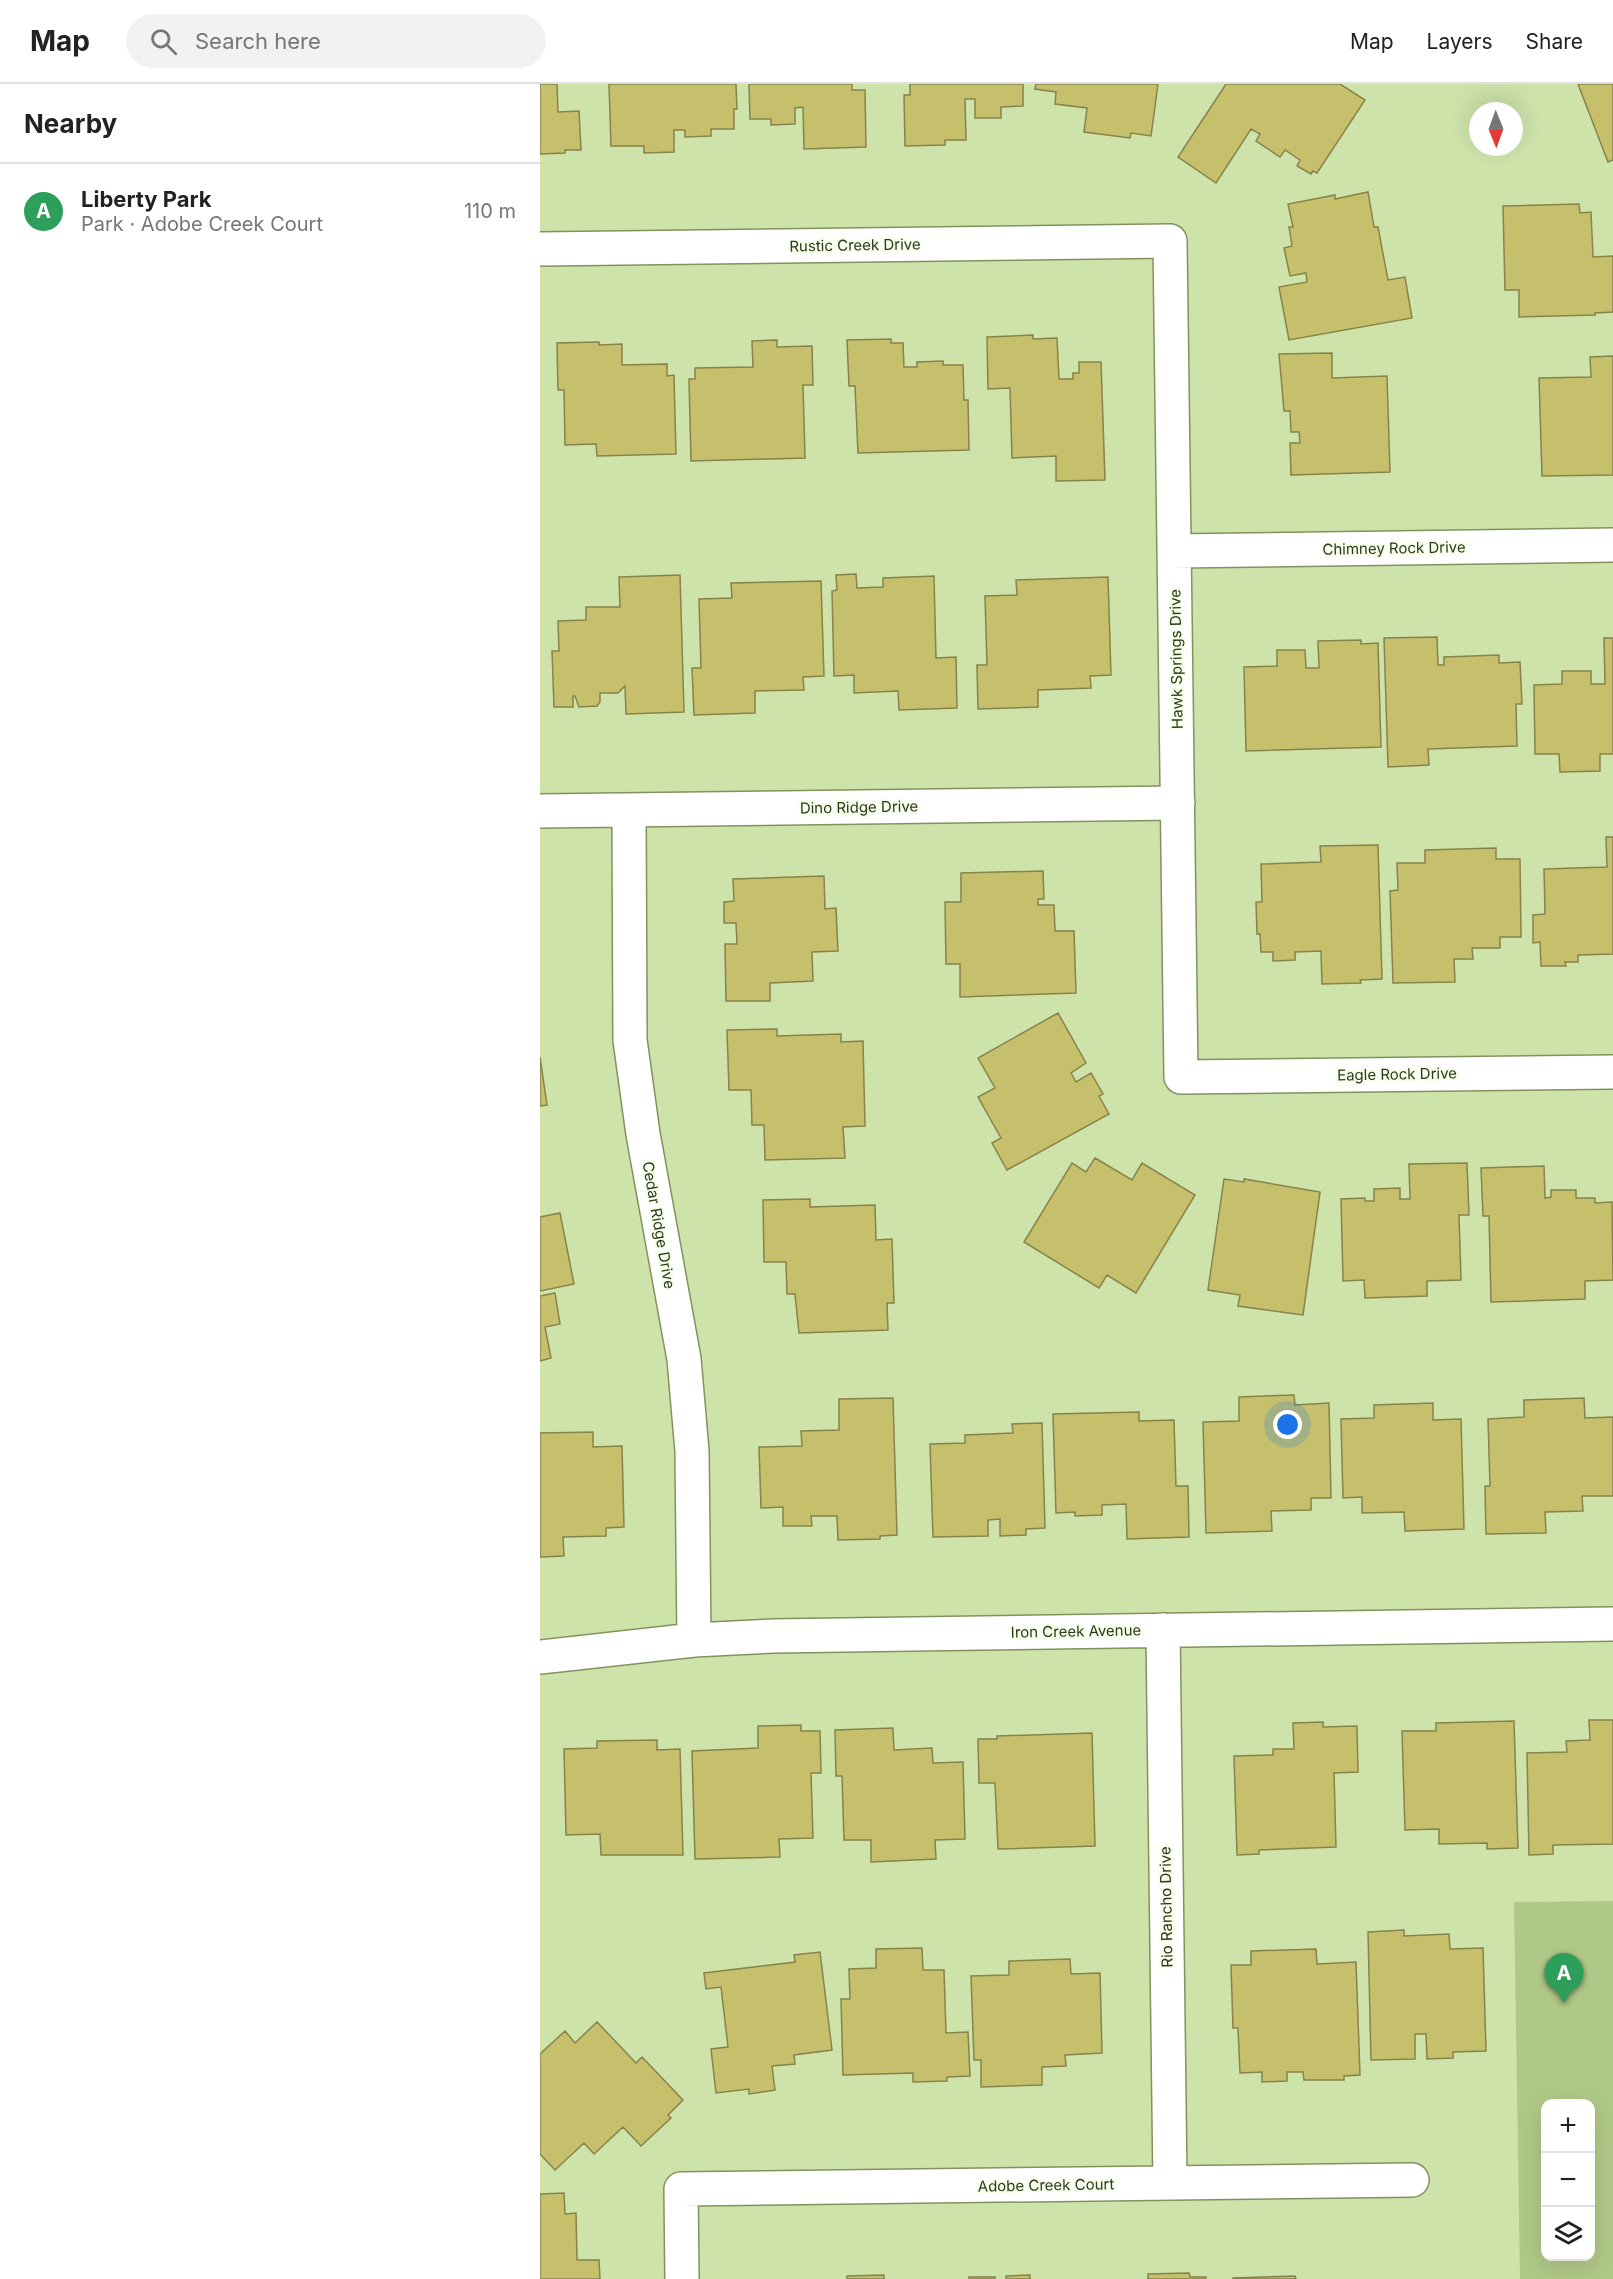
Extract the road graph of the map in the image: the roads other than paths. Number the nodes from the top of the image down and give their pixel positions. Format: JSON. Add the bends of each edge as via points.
{"nodes":[{"id":1,"x":1170,"y":241,"type":"joint"},
{"id":2,"x":540,"y":249,"type":"edge"},
{"id":3,"x":1613,"y":545,"type":"edge"},
{"id":4,"x":1174,"y":551,"type":"junction"},
{"id":5,"x":1178,"y":803,"type":"junction"},
{"id":6,"x":629,"y":810,"type":"junction"},
{"id":7,"x":540,"y":812,"type":"edge"},
{"id":8,"x":1613,"y":1072,"type":"edge"},
{"id":9,"x":1181,"y":1077,"type":"joint"},
{"id":10,"x":1613,"y":1624,"type":"edge"},
{"id":11,"x":1163,"y":1630,"type":"junction"},
{"id":12,"x":694,"y":1640,"type":"junction"},
{"id":13,"x":540,"y":1657,"type":"edge"},
{"id":14,"x":1412,"y":2180,"type":"dead end"},
{"id":15,"x":1170,"y":2183,"type":"junction"},
{"id":16,"x":682,"y":2279,"type":"edge"}],
"edges":[{"from":1,"to":2,"type":"street","name":"Rustic Creek Drive"},
{"from":1,"to":4,"type":"street","name":"Hawk Springs Drive"},
{"from":3,"to":4,"type":"street","name":"Chimney Rock Drive"},
{"from":4,"to":5,"type":"street","name":"Hawk Springs Drive"},
{"from":5,"to":6,"type":"street","name":"Dino Ridge Drive"},
{"from":5,"to":9,"type":"street","name":"Hawk Springs Drive"},
{"from":6,"to":7,"type":"street","name":"Dino Ridge Drive"},
{"from":6,"to":12,"type":"street","name":"Cedar Ridge Drive","via":[[630,1040],[642,1134],[684,1359],[692,1451]]},
{"from":8,"to":9,"type":"street","name":"Eagle Rock Drive"},
{"from":10,"to":11,"type":"street","name":"Iron Creek Avenue"},
{"from":11,"to":12,"type":"street","name":"Iron Creek Avenue"},
{"from":11,"to":15,"type":"street","name":"Rio Rancho Drive"},
{"from":12,"to":13,"type":"street","name":"Iron Creek Avenue"},
{"from":14,"to":15,"type":"street","name":"Adobe Creek Court"},
{"from":15,"to":16,"type":"street","name":"Adobe Creek Court","via":[[681,2189]]}]}
